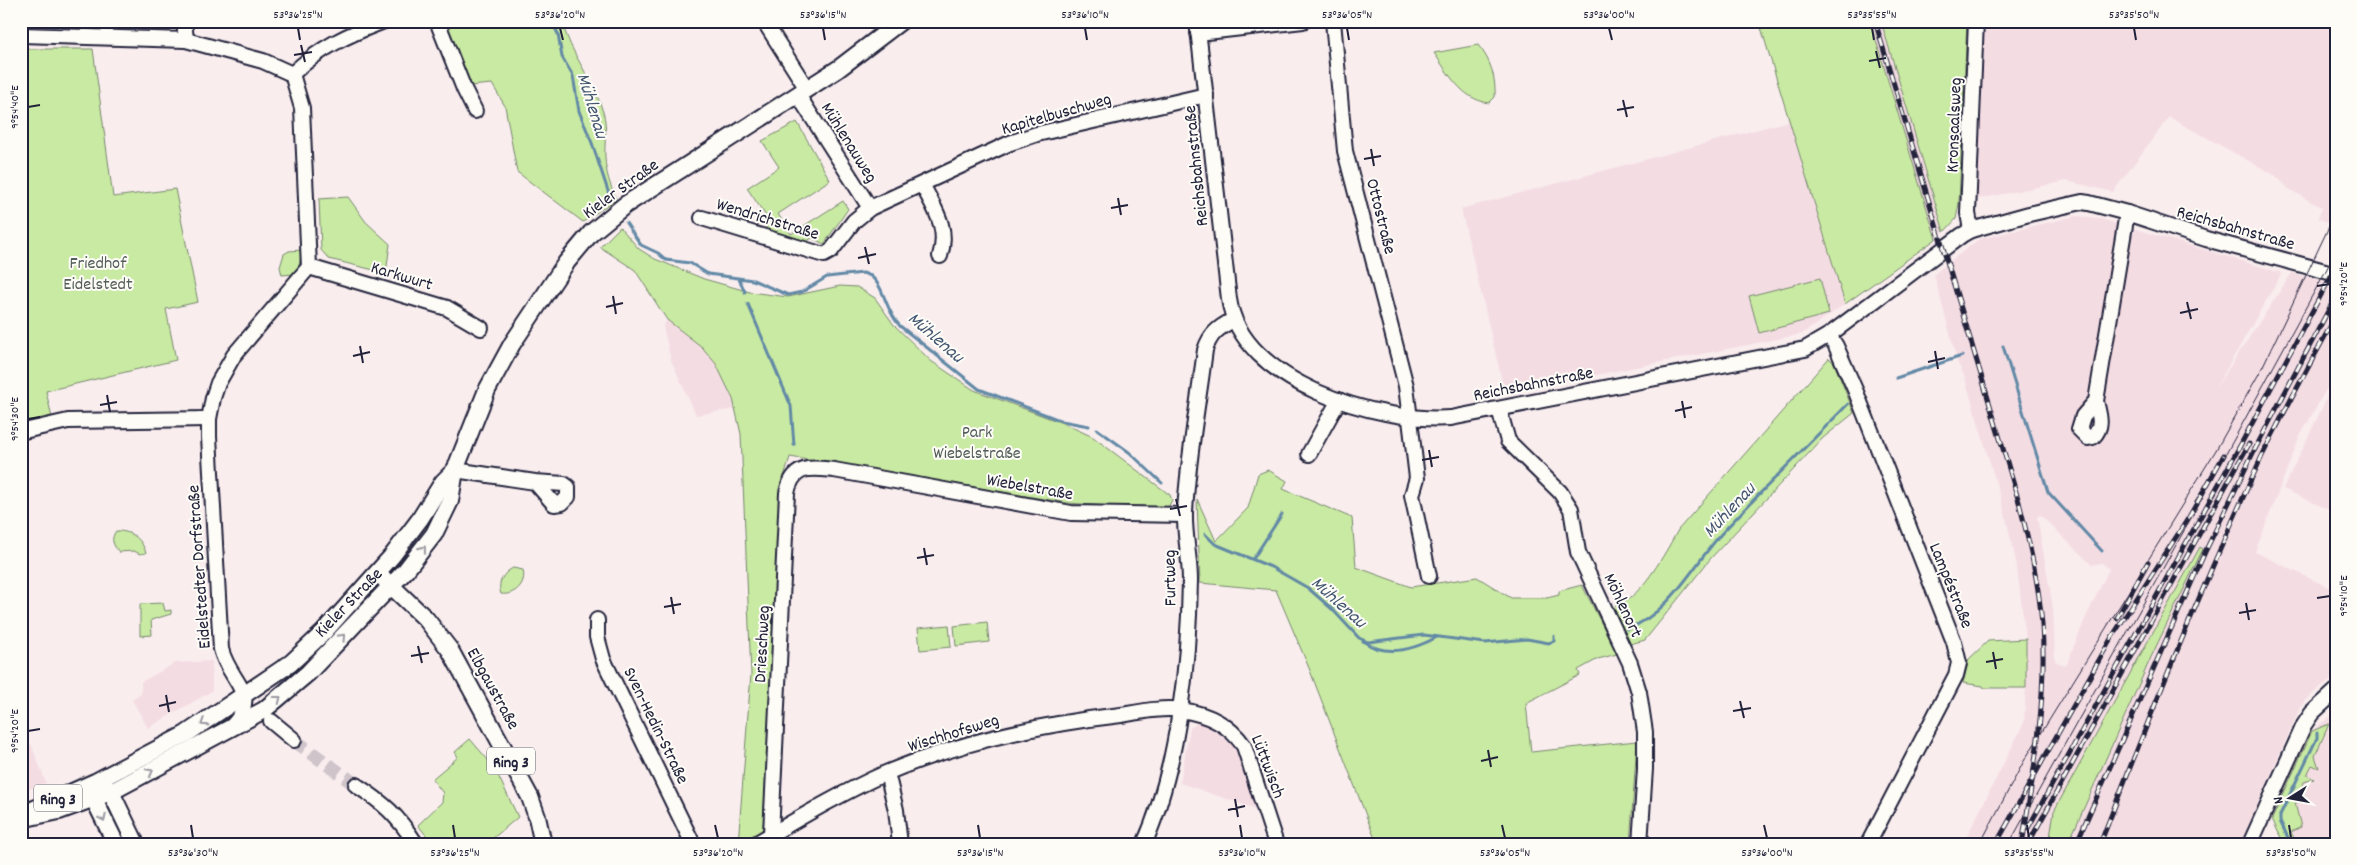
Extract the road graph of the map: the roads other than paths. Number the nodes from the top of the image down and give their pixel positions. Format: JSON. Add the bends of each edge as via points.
{"nodes":[{"id":1,"x":184,"y":21,"type":"edge"},
{"id":2,"x":384,"y":21,"type":"edge"},
{"id":3,"x":437,"y":21,"type":"edge"},
{"id":4,"x":764,"y":21,"type":"edge"},
{"id":5,"x":901,"y":21,"type":"edge"},
{"id":6,"x":1303,"y":21,"type":"edge"},
{"id":7,"x":1334,"y":21,"type":"edge"},
{"id":8,"x":1976,"y":21,"type":"edge"},
{"id":9,"x":1284,"y":22,"type":"edge"},
{"id":10,"x":1197,"y":27,"type":"edge"},
{"id":11,"x":21,"y":35,"type":"edge"},
{"id":12,"x":186,"y":40,"type":"junction"},
{"id":13,"x":292,"y":74,"type":"junction"},
{"id":14,"x":803,"y":92,"type":"junction"},
{"id":15,"x":1206,"y":95,"type":"junction"},
{"id":16,"x":475,"y":111,"type":"dead end"},
{"id":17,"x":923,"y":186,"type":"junction"},
{"id":18,"x":870,"y":208,"type":"junction"},
{"id":19,"x":2127,"y":213,"type":"junction"},
{"id":20,"x":702,"y":218,"type":"dead end"},
{"id":21,"x":1971,"y":230,"type":"junction"},
{"id":22,"x":824,"y":255,"type":"joint"},
{"id":23,"x":940,"y":256,"type":"dead end"},
{"id":24,"x":309,"y":267,"type":"junction"},
{"id":25,"x":2336,"y":274,"type":"edge"},
{"id":26,"x":1233,"y":320,"type":"junction"},
{"id":27,"x":481,"y":328,"type":"dead end"},
{"id":28,"x":1829,"y":335,"type":"junction"},
{"id":29,"x":1339,"y":400,"type":"junction"},
{"id":30,"x":2096,"y":401,"type":"dead end"},
{"id":31,"x":1499,"y":409,"type":"junction"},
{"id":32,"x":1410,"y":418,"type":"junction"},
{"id":33,"x":209,"y":419,"type":"junction"},
{"id":34,"x":24,"y":431,"type":"dead end"},
{"id":35,"x":1309,"y":454,"type":"dead end"},
{"id":36,"x":810,"y":468,"type":"joint"},
{"id":37,"x":455,"y":470,"type":"junction"},
{"id":38,"x":535,"y":482,"type":"dead end"},
{"id":39,"x":1185,"y":514,"type":"junction"},
{"id":40,"x":377,"y":572,"type":"junction"},
{"id":41,"x":1429,"y":576,"type":"dead end"},
{"id":42,"x":391,"y":586,"type":"junction"},
{"id":43,"x":597,"y":620,"type":"dead end"},
{"id":44,"x":2335,"y":694,"type":"edge"},
{"id":45,"x":244,"y":695,"type":"junction"},
{"id":46,"x":1180,"y":709,"type":"junction"},
{"id":47,"x":271,"y":722,"type":"dead end"},
{"id":48,"x":228,"y":730,"type":"junction"},
{"id":49,"x":294,"y":740,"type":"tunnel mouth"},
{"id":50,"x":887,"y":773,"type":"junction"},
{"id":51,"x":95,"y":782,"type":"junction"},
{"id":52,"x":356,"y":785,"type":"tunnel mouth"},
{"id":53,"x":111,"y":792,"type":"junction"},
{"id":54,"x":94,"y":799,"type":"junction"},
{"id":55,"x":21,"y":815,"type":"edge"},
{"id":56,"x":21,"y":819,"type":"edge"},
{"id":57,"x":771,"y":834,"type":"junction"},
{"id":58,"x":116,"y":841,"type":"edge"},
{"id":59,"x":136,"y":844,"type":"edge"},
{"id":60,"x":416,"y":844,"type":"edge"},
{"id":61,"x":543,"y":844,"type":"edge"},
{"id":62,"x":693,"y":844,"type":"edge"},
{"id":63,"x":755,"y":844,"type":"edge"},
{"id":64,"x":900,"y":844,"type":"edge"},
{"id":65,"x":1144,"y":844,"type":"edge"},
{"id":66,"x":1276,"y":844,"type":"edge"},
{"id":67,"x":1640,"y":844,"type":"edge"},
{"id":68,"x":1868,"y":844,"type":"edge"},
{"id":69,"x":2250,"y":844,"type":"edge"}],
"edges":[{"from":1,"to":12,"type":"street"},
{"from":2,"to":13,"type":"street","via":[[341,39],[312,56]]},
{"from":3,"to":16,"type":"street"},
{"from":4,"to":14,"type":"street","name":"Mühlenauweg"},
{"from":5,"to":14,"type":"main road","name":"Kieler Straße"},
{"from":6,"to":9,"type":"street"},
{"from":7,"to":32,"type":"street","name":"Ottostraße","via":[[1345,151],[1406,386]]},
{"from":8,"to":21,"type":"street","name":"Kronsaalsweg","via":[[1968,213]]},
{"from":9,"to":10,"type":"street"},
{"from":10,"to":15,"type":"street","name":"Reichsbahnstraße"},
{"from":11,"to":12,"type":"street"},
{"from":12,"to":13,"type":"street","via":[[263,61]]},
{"from":13,"to":24,"type":"street","via":[[302,108]]},
{"from":14,"to":18,"type":"street","name":"Mühlenauweg"},
{"from":14,"to":37,"type":"main road","name":"Kieler Straße","via":[[625,205],[591,233],[566,263],[512,344],[488,390]]},
{"from":15,"to":17,"type":"street","name":"Kapitelbuschweg","via":[[1024,138]]},
{"from":15,"to":26,"type":"street","name":"Reichsbahnstraße"},
{"from":17,"to":18,"type":"street","name":"Kapitelbuschweg"},
{"from":17,"to":23,"type":"street","via":[[943,228],[945,242]]},
{"from":18,"to":22,"type":"street","name":"Kapitelbuschweg"},
{"from":19,"to":21,"type":"street","name":"Reichsbahnstraße","via":[[2082,202]]},
{"from":19,"to":25,"type":"street","name":"Reichsbahnstraße","via":[[2206,239]]},
{"from":19,"to":30,"type":"street"},
{"from":20,"to":22,"type":"street","name":"Wendrichstraße"},
{"from":21,"to":28,"type":"street","name":"Reichsbahnstraße"},
{"from":24,"to":27,"type":"street","name":"Karkwurt","via":[[447,308]]},
{"from":24,"to":33,"type":"street","name":"Eidelstedter Dorfstraße","via":[[234,355],[218,383]]},
{"from":26,"to":29,"type":"street","name":"Reichsbahnstraße","via":[[1245,340],[1267,363],[1298,382]]},
{"from":26,"to":39,"type":"street","name":"Furtweg","via":[[1215,330],[1205,350]]},
{"from":28,"to":31,"type":"street","name":"Reichsbahnstraße","via":[[1805,349]]},
{"from":28,"to":68,"type":"street","name":"Lampéstraße","via":[[1856,392],[1954,642],[1959,663],[1956,676]]},
{"from":29,"to":32,"type":"street","name":"Reichsbahnstraße"},
{"from":29,"to":35,"type":"street"},
{"from":31,"to":32,"type":"street","name":"Reichsbahnstraße","via":[[1451,418]]},
{"from":31,"to":67,"type":"street","name":"Möhlenort","via":[[1508,441],[1560,492],[1571,509],[1578,552],[1632,670],[1642,704],[1645,732]]},
{"from":32,"to":41,"type":"street","name":"Ottostraße","via":[[1417,478],[1412,495]]},
{"from":33,"to":34,"type":"street","via":[[68,421]]},
{"from":33,"to":45,"type":"street","name":"Eidelstedter Dorfstraße","via":[[221,649]]},
{"from":36,"to":39,"type":"street","name":"Wiebelstraße","via":[[1071,513]]},
{"from":36,"to":57,"type":"street","name":"Drieschweg","via":[[795,475],[787,493]]},
{"from":37,"to":38,"type":"street"},
{"from":37,"to":40,"type":"main road","name":"Kieler Straße"},
{"from":42,"to":37,"type":"main road","name":"Kieler Straße","one_way":true,"via":[[425,547],[441,522],[450,502]]},
{"from":39,"to":46,"type":"street","name":"Furtweg","via":[[1189,619]]},
{"from":40,"to":42,"type":"main road","name":"Elbgaustraße","number":"Ring 3"},
{"from":40,"to":45,"type":"main road","name":"Kieler Straße","via":[[291,664]]},
{"from":48,"to":42,"type":"main road","name":"Kieler Straße","one_way":true,"via":[[283,696]]},
{"from":42,"to":61,"type":"main road","name":"Elbgaustraße","number":"Ring 3","via":[[434,628],[460,666],[530,797]]},
{"from":43,"to":62,"type":"street","name":"Sven-Hedin-Straße","via":[[597,637],[603,659]]},
{"from":44,"to":69,"type":"street","via":[[2304,725]]},
{"from":45,"to":48,"type":"street","via":[[245,708]]},
{"from":45,"to":51,"type":"main road","name":"Kieler Straße","one_way":true,"via":[[186,734]]},
{"from":46,"to":50,"type":"street","name":"Wischhofsweg","via":[[1024,730],[944,751]]},
{"from":46,"to":65,"type":"street","name":"Furtweg","via":[[1165,789]]},
{"from":46,"to":66,"type":"street","name":"Lüttwisch","via":[[1226,725],[1236,734],[1244,746]]},
{"from":47,"to":49,"type":"street"},
{"from":53,"to":48,"type":"main road","name":"Kieler Straße","one_way":true},
{"from":50,"to":57,"type":"street","name":"Wischhofsweg"},
{"from":50,"to":64,"type":"street"},
{"from":51,"to":53,"type":"main road"},
{"from":51,"to":54,"type":"main road"},
{"from":51,"to":55,"type":"main road","number":"Ring 3"},
{"from":52,"to":60,"type":"street","via":[[385,804]]},
{"from":53,"to":54,"type":"main road"},
{"from":53,"to":59,"type":"main road"},
{"from":54,"to":56,"type":"main road","number":"Ring 3"},
{"from":54,"to":58,"type":"main road","one_way":true},
{"from":57,"to":63,"type":"street","name":"Wischhofsweg"}]}
